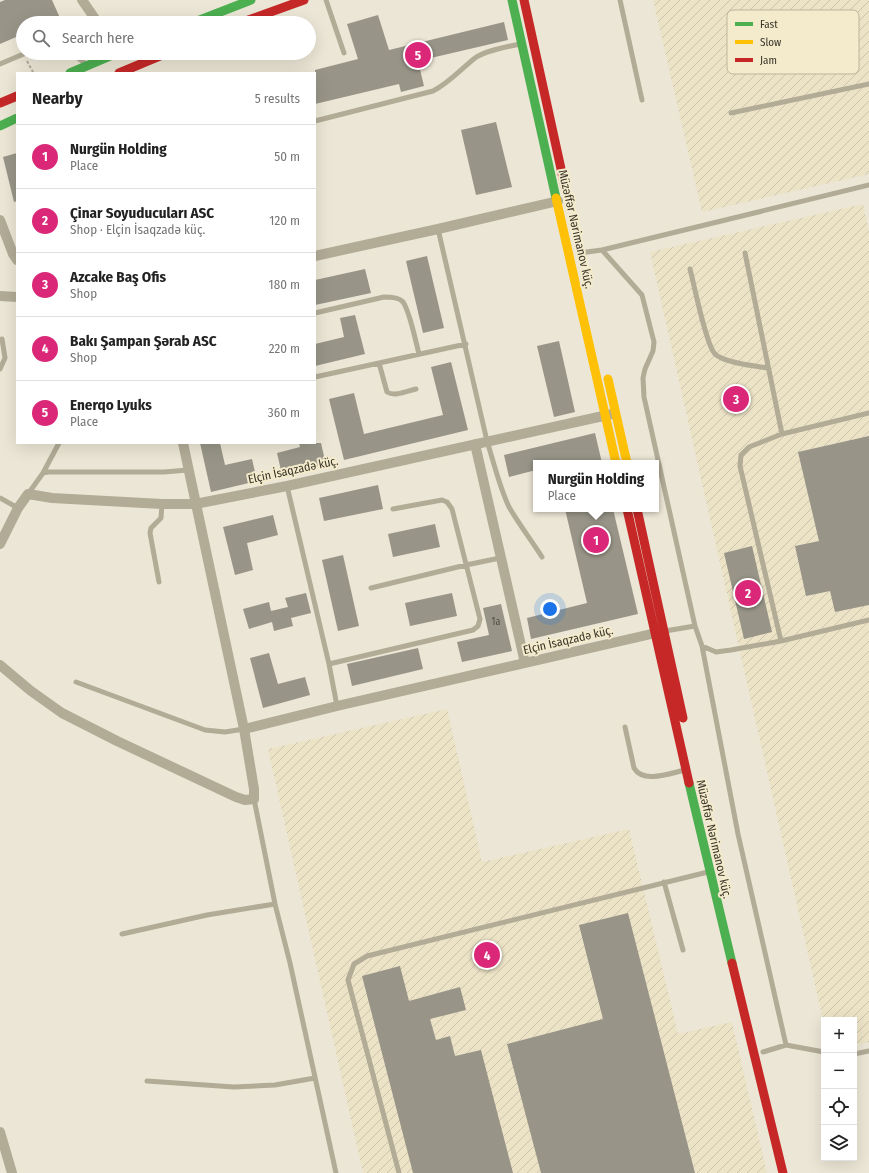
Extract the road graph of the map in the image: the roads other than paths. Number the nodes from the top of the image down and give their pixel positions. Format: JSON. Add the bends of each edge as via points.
{"nodes":[{"id":1,"x":82,"y":0,"type":"edge"},
{"id":2,"x":251,"y":0,"type":"edge"},
{"id":3,"x":304,"y":0,"type":"edge"},
{"id":4,"x":326,"y":0,"type":"edge"},
{"id":5,"x":512,"y":0,"type":"edge"},
{"id":6,"x":524,"y":0,"type":"edge"},
{"id":7,"x":620,"y":0,"type":"edge"},
{"id":8,"x":235,"y":6,"type":"junction"},
{"id":9,"x":93,"y":16,"type":"edge"},
{"id":10,"x":210,"y":16,"type":"edge"},
{"id":11,"x":239,"y":16,"type":"edge"},
{"id":12,"x":260,"y":16,"type":"edge"},
{"id":13,"x":522,"y":44,"type":"junction"},
{"id":14,"x":344,"y":53,"type":"dead end"},
{"id":15,"x":16,"y":57,"type":"edge"},
{"id":16,"x":82,"y":60,"type":"edge"},
{"id":17,"x":101,"y":60,"type":"edge"},
{"id":18,"x":153,"y":60,"type":"edge"},
{"id":19,"x":0,"y":64,"type":"edge"},
{"id":20,"x":89,"y":65,"type":"junction"},
{"id":21,"x":133,"y":70,"type":"edge"},
{"id":22,"x":72,"y":72,"type":"edge"},
{"id":23,"x":869,"y":84,"type":"edge"},
{"id":24,"x":16,"y":96,"type":"edge"},
{"id":25,"x":642,"y":100,"type":"dead end"},
{"id":26,"x":0,"y":104,"type":"edge"},
{"id":27,"x":732,"y":113,"type":"dead end"},
{"id":28,"x":16,"y":118,"type":"edge"},
{"id":29,"x":316,"y":121,"type":"edge"},
{"id":30,"x":0,"y":126,"type":"edge"},
{"id":31,"x":869,"y":185,"type":"edge"},
{"id":32,"x":563,"y":200,"type":"junction"},
{"id":33,"x":0,"y":220,"type":"edge"},
{"id":34,"x":438,"y":229,"type":"junction"},
{"id":35,"x":602,"y":250,"type":"junction"},
{"id":36,"x":579,"y":253,"type":"dead end"},
{"id":37,"x":745,"y":253,"type":"dead end"},
{"id":38,"x":316,"y":256,"type":"edge"},
{"id":39,"x":16,"y":258,"type":"edge"},
{"id":40,"x":690,"y":269,"type":"dead end"},
{"id":41,"x":0,"y":296,"type":"edge"},
{"id":42,"x":16,"y":297,"type":"edge"},
{"id":43,"x":316,"y":313,"type":"edge"},
{"id":44,"x":2,"y":339,"type":"dead end"},
{"id":45,"x":466,"y":344,"type":"junction"},
{"id":46,"x":419,"y":354,"type":"junction"},
{"id":47,"x":379,"y":363,"type":"junction"},
{"id":48,"x":605,"y":368,"type":"dead end"},
{"id":49,"x":768,"y":368,"type":"junction"},
{"id":50,"x":0,"y":369,"type":"edge"},
{"id":51,"x":316,"y":377,"type":"edge"},
{"id":52,"x":416,"y":389,"type":"dead end"},
{"id":53,"x":869,"y":413,"type":"edge"},
{"id":54,"x":611,"y":415,"type":"junction"},
{"id":55,"x":782,"y":434,"type":"junction"},
{"id":56,"x":487,"y":441,"type":"junction"},
{"id":57,"x":59,"y":444,"type":"edge"},
{"id":58,"x":183,"y":444,"type":"edge"},
{"id":59,"x":475,"y":444,"type":"junction"},
{"id":60,"x":616,"y":460,"type":"edge"},
{"id":61,"x":626,"y":460,"type":"edge"},
{"id":62,"x":658,"y":460,"type":"edge"},
{"id":63,"x":659,"y":464,"type":"edge"},
{"id":64,"x":188,"y":470,"type":"junction"},
{"id":65,"x":44,"y":474,"type":"junction"},
{"id":66,"x":287,"y":486,"type":"junction"},
{"id":67,"x":28,"y":494,"type":"junction"},
{"id":68,"x":0,"y":498,"type":"edge"},
{"id":69,"x":162,"y":504,"type":"junction"},
{"id":70,"x":195,"y":504,"type":"junction"},
{"id":71,"x":18,"y":508,"type":"junction"},
{"id":72,"x":393,"y":509,"type":"dead end"},
{"id":73,"x":628,"y":512,"type":"edge"},
{"id":74,"x":638,"y":512,"type":"edge"},
{"id":75,"x":0,"y":544,"type":"edge"},
{"id":76,"x":542,"y":557,"type":"dead end"},
{"id":77,"x":500,"y":558,"type":"junction"},
{"id":78,"x":466,"y":565,"type":"junction"},
{"id":79,"x":159,"y":582,"type":"dead end"},
{"id":80,"x":371,"y":588,"type":"dead end"},
{"id":81,"x":869,"y":620,"type":"edge"},
{"id":82,"x":695,"y":626,"type":"junction"},
{"id":83,"x":659,"y":633,"type":"junction"},
{"id":84,"x":781,"y":641,"type":"junction"},
{"id":85,"x":702,"y":646,"type":"junction"},
{"id":86,"x":525,"y":663,"type":"junction"},
{"id":87,"x":329,"y":664,"type":"junction"},
{"id":88,"x":0,"y":665,"type":"edge"},
{"id":89,"x":76,"y":682,"type":"dead end"},
{"id":90,"x":337,"y":706,"type":"junction"},
{"id":91,"x":625,"y":727,"type":"dead end"},
{"id":92,"x":244,"y":729,"type":"junction"},
{"id":93,"x":685,"y":770,"type":"junction"},
{"id":94,"x":254,"y":799,"type":"junction"},
{"id":95,"x":709,"y":872,"type":"junction"},
{"id":96,"x":664,"y":882,"type":"junction"},
{"id":97,"x":275,"y":904,"type":"junction"},
{"id":98,"x":122,"y":934,"type":"dead end"},
{"id":99,"x":683,"y":950,"type":"dead end"},
{"id":100,"x":786,"y":1045,"type":"junction"},
{"id":101,"x":821,"y":1051,"type":"edge"},
{"id":102,"x":869,"y":1051,"type":"edge"},
{"id":103,"x":763,"y":1052,"type":"junction"},
{"id":104,"x":857,"y":1053,"type":"edge"},
{"id":105,"x":315,"y":1078,"type":"junction"},
{"id":106,"x":147,"y":1081,"type":"dead end"},
{"id":107,"x":778,"y":1113,"type":"dead end"},
{"id":108,"x":0,"y":1134,"type":"edge"},
{"id":109,"x":12,"y":1173,"type":"edge"},
{"id":110,"x":336,"y":1173,"type":"edge"},
{"id":111,"x":399,"y":1173,"type":"edge"},
{"id":112,"x":783,"y":1173,"type":"edge"}],
"edges":[{"from":1,"to":9,"type":"street"},
{"from":2,"to":8,"type":"main road"},
{"from":3,"to":12,"type":"main road"},
{"from":4,"to":14,"type":"lane"},
{"from":5,"to":13,"type":"main road","name":"Müzəffər Nərimanov küç."},
{"from":6,"to":32,"type":"main road"},
{"from":7,"to":25,"type":"lane"},
{"from":8,"to":10,"type":"main road"},
{"from":8,"to":11,"type":"main road"},
{"from":13,"to":29,"type":"lane","via":[[477,57],[433,91]]},
{"from":13,"to":32,"type":"main road","name":"Müzəffər Nərimanov küç."},
{"from":15,"to":19,"type":"lane"},
{"from":16,"to":20,"type":"lane"},
{"from":17,"to":20,"type":"main road"},
{"from":18,"to":21,"type":"main road"},
{"from":20,"to":22,"type":"main road"},
{"from":23,"to":27,"type":"lane"},
{"from":24,"to":26,"type":"main road"},
{"from":28,"to":30,"type":"main road"},
{"from":31,"to":35,"type":"lane"},
{"from":32,"to":34,"type":"street"},
{"from":32,"to":54,"type":"main road","name":"Müzəffər Nərimanov küç."},
{"from":33,"to":39,"type":"street"},
{"from":34,"to":38,"type":"street"},
{"from":34,"to":45,"type":"lane"},
{"from":35,"to":36,"type":"lane"},
{"from":35,"to":62,"type":"lane","via":[[642,295],[654,342],[642,378]]},
{"from":37,"to":49,"type":"lane"},
{"from":40,"to":49,"type":"lane","via":[[708,340],[715,354],[725,360]]},
{"from":41,"to":42,"type":"street"},
{"from":43,"to":46,"type":"lane","via":[[384,297],[401,300],[406,306]]},
{"from":44,"to":50,"type":"lane","via":[[5,358]]},
{"from":45,"to":46,"type":"lane"},
{"from":45,"to":56,"type":"lane"},
{"from":46,"to":47,"type":"lane"},
{"from":47,"to":51,"type":"lane"},
{"from":47,"to":52,"type":"lane","via":[[387,392],[396,394]]},
{"from":48,"to":54,"type":"main road"},
{"from":49,"to":55,"type":"lane"},
{"from":53,"to":55,"type":"lane"},
{"from":54,"to":56,"type":"street","name":"Elçin İsaqzadə küç."},
{"from":54,"to":60,"type":"main road","name":"Müzəffər Nərimanov küç."},
{"from":54,"to":61,"type":"main road"},
{"from":55,"to":84,"type":"lane","via":[[749,447],[741,455],[740,466]]},
{"from":56,"to":59,"type":"street","name":"Elçin İsaqzadə küç."},
{"from":56,"to":76,"type":"lane","via":[[510,507]]},
{"from":57,"to":65,"type":"lane"},
{"from":58,"to":64,"type":"street"},
{"from":59,"to":66,"type":"street","name":"Elçin İsaqzadə küç."},
{"from":59,"to":77,"type":"street"},
{"from":63,"to":82,"type":"lane"},
{"from":64,"to":65,"type":"lane","via":[[53,471]]},
{"from":64,"to":70,"type":"street"},
{"from":65,"to":67,"type":"lane"},
{"from":66,"to":70,"type":"street","name":"Elçin İsaqzadə küç."},
{"from":66,"to":87,"type":"lane"},
{"from":67,"to":69,"type":"street","name":"Elçin İsaqzadə küç.","via":[[52,498]]},
{"from":67,"to":71,"type":"street"},
{"from":68,"to":71,"type":"lane"},
{"from":69,"to":70,"type":"street","name":"Elçin İsaqzadə küç."},
{"from":69,"to":79,"type":"lane","via":[[162,518],[151,528],[150,533]]},
{"from":70,"to":92,"type":"street"},
{"from":71,"to":75,"type":"street"},
{"from":72,"to":78,"type":"lane","via":[[442,500],[447,502],[452,509]]},
{"from":73,"to":83,"type":"main road","name":"Müzəffər Nərimanov küç."},
{"from":74,"to":83,"type":"main road"},
{"from":77,"to":78,"type":"lane"},
{"from":77,"to":86,"type":"street"},
{"from":78,"to":80,"type":"lane"},
{"from":78,"to":87,"type":"lane","via":[[480,619],[478,626],[473,630]]},
{"from":81,"to":84,"type":"lane"},
{"from":82,"to":83,"type":"lane"},
{"from":82,"to":85,"type":"lane"},
{"from":83,"to":86,"type":"street","name":"Elçin İsaqzadə küç."},
{"from":83,"to":93,"type":"main road","name":"Müzəffər Nərimanov küç."},
{"from":83,"to":103,"type":"main road"},
{"from":84,"to":85,"type":"lane","via":[[716,652]]},
{"from":85,"to":100,"type":"lane","via":[[738,834]]},
{"from":86,"to":90,"type":"street","name":"Elçin İsaqzadə küç."},
{"from":87,"to":90,"type":"lane"},
{"from":88,"to":94,"type":"street","via":[[62,713],[236,797]]},
{"from":89,"to":92,"type":"lane","via":[[205,730],[225,732]]},
{"from":90,"to":92,"type":"street","name":"Elçin İsaqzadə küç."},
{"from":91,"to":93,"type":"lane","via":[[637,772],[646,776],[662,776]]},
{"from":92,"to":94,"type":"street"},
{"from":93,"to":95,"type":"main road","name":"Müzəffər Nərimanov küç."},
{"from":94,"to":97,"type":"lane"},
{"from":95,"to":96,"type":"lane"},
{"from":95,"to":112,"type":"main road","name":"Müzəffər Nərimanov küç."},
{"from":96,"to":99,"type":"lane"},
{"from":96,"to":111,"type":"lane","via":[[367,956],[354,964],[348,980]]},
{"from":97,"to":98,"type":"lane","via":[[207,915]]},
{"from":97,"to":105,"type":"lane"},
{"from":100,"to":101,"type":"lane"},
{"from":100,"to":103,"type":"lane"},
{"from":102,"to":104,"type":"lane"},
{"from":103,"to":107,"type":"main road"},
{"from":105,"to":106,"type":"lane","via":[[275,1085],[234,1087]]},
{"from":105,"to":110,"type":"lane"},
{"from":108,"to":109,"type":"street"}]}
